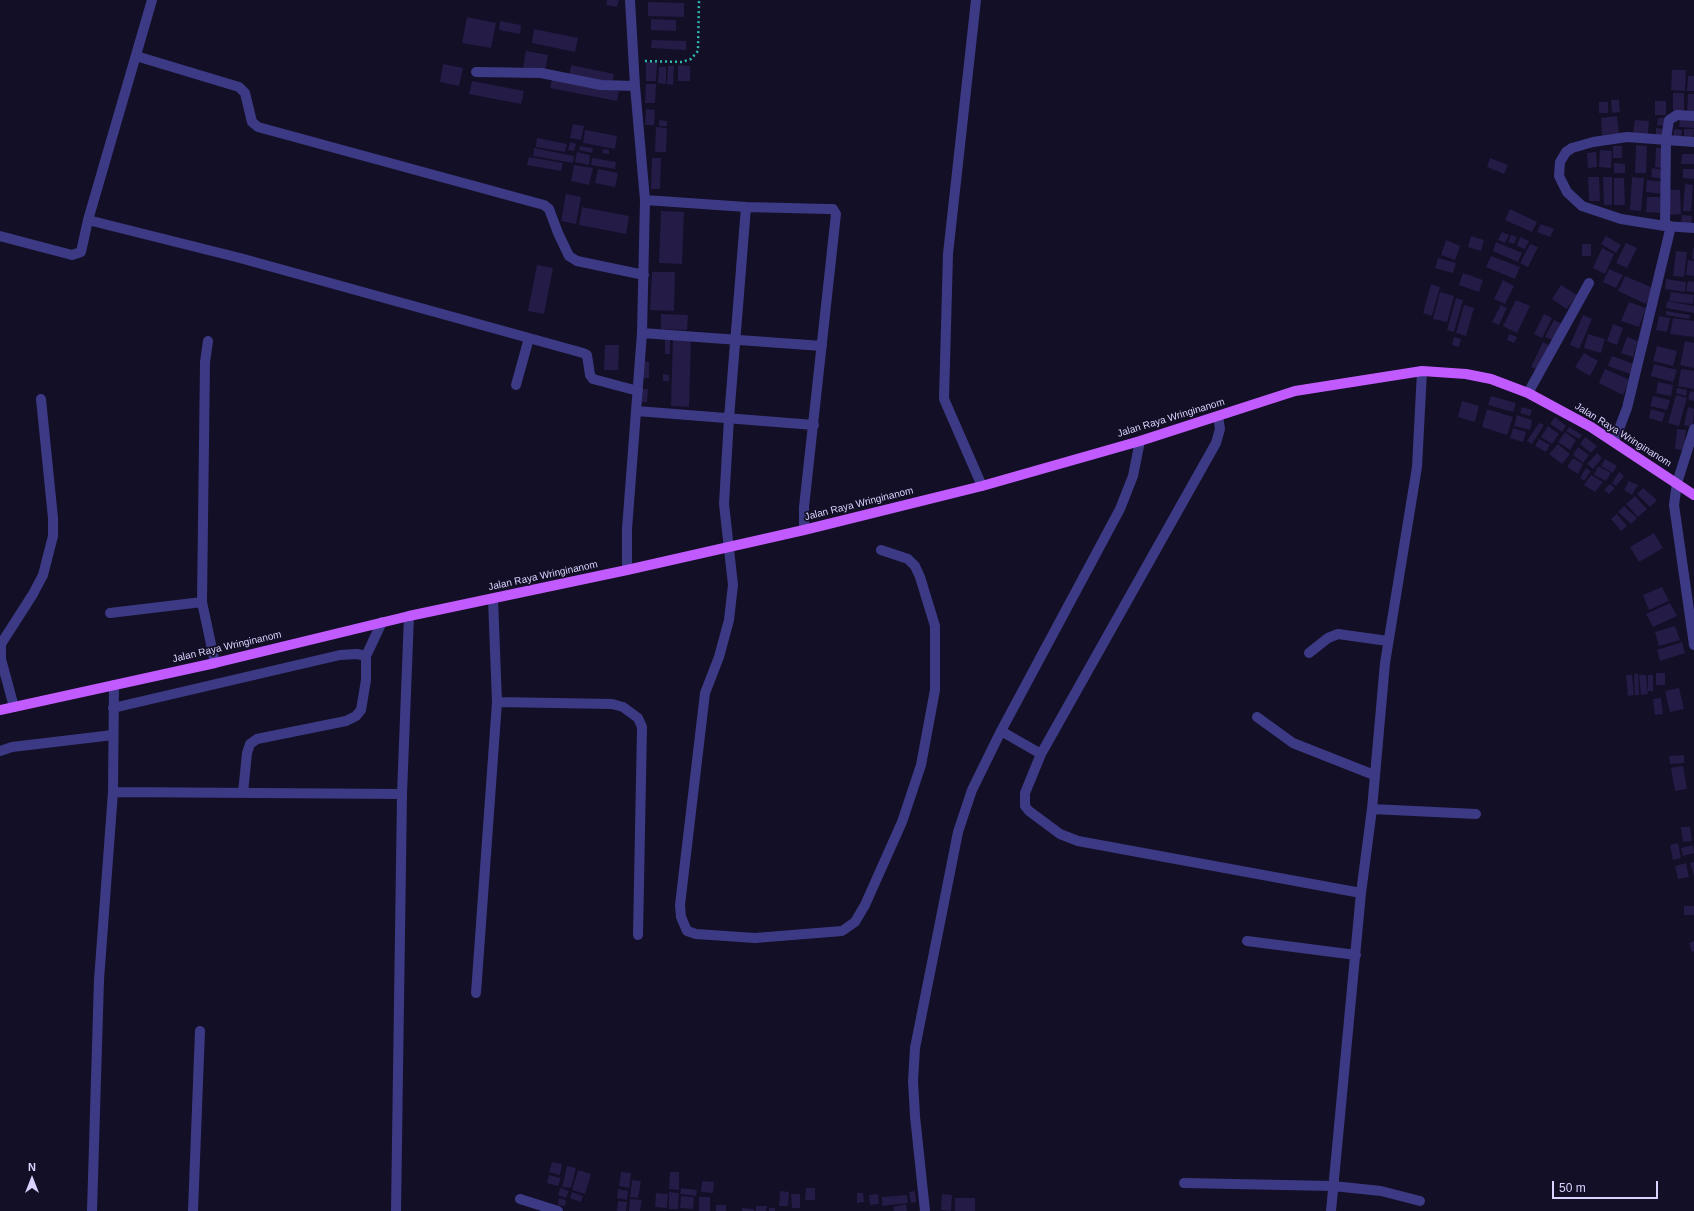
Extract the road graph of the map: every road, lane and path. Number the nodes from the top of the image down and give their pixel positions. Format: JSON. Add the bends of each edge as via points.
{"nodes":[{"id":1,"x":152,"y":0,"type":"edge"},
{"id":2,"x":630,"y":0,"type":"edge"},
{"id":3,"x":699,"y":0,"type":"edge"},
{"id":4,"x":976,"y":0,"type":"edge"},
{"id":5,"x":136,"y":56,"type":"junction"},
{"id":6,"x":633,"y":61,"type":"junction"},
{"id":7,"x":476,"y":72,"type":"dead end"},
{"id":8,"x":635,"y":86,"type":"junction"},
{"id":9,"x":1694,"y":116,"type":"edge"},
{"id":10,"x":1666,"y":139,"type":"junction"},
{"id":11,"x":1694,"y":142,"type":"edge"},
{"id":12,"x":645,"y":200,"type":"junction"},
{"id":13,"x":746,"y":207,"type":"junction"},
{"id":14,"x":88,"y":220,"type":"junction"},
{"id":15,"x":1668,"y":226,"type":"junction"},
{"id":16,"x":1694,"y":228,"type":"edge"},
{"id":17,"x":0,"y":236,"type":"edge"},
{"id":18,"x":644,"y":275,"type":"junction"},
{"id":19,"x":1588,"y":283,"type":"dead end"},
{"id":20,"x":642,"y":333,"type":"junction"},
{"id":21,"x":529,"y":338,"type":"junction"},
{"id":22,"x":735,"y":340,"type":"junction"},
{"id":23,"x":208,"y":341,"type":"dead end"},
{"id":24,"x":822,"y":346,"type":"junction"},
{"id":25,"x":1422,"y":371,"type":"junction"},
{"id":26,"x":516,"y":385,"type":"dead end"},
{"id":27,"x":638,"y":391,"type":"junction"},
{"id":28,"x":1528,"y":392,"type":"junction"},
{"id":29,"x":41,"y":399,"type":"dead end"},
{"id":30,"x":637,"y":411,"type":"junction"},
{"id":31,"x":1218,"y":416,"type":"junction"},
{"id":32,"x":729,"y":418,"type":"junction"},
{"id":33,"x":814,"y":425,"type":"junction"},
{"id":34,"x":1694,"y":429,"type":"edge"},
{"id":35,"x":1140,"y":441,"type":"junction"},
{"id":36,"x":1614,"y":442,"type":"junction"},
{"id":37,"x":1677,"y":483,"type":"junction"},
{"id":38,"x":982,"y":486,"type":"junction"},
{"id":39,"x":1694,"y":495,"type":"edge"},
{"id":40,"x":804,"y":530,"type":"junction"},
{"id":41,"x":728,"y":548,"type":"junction"},
{"id":42,"x":881,"y":550,"type":"dead end"},
{"id":43,"x":626,"y":570,"type":"junction"},
{"id":44,"x":493,"y":599,"type":"junction"},
{"id":45,"x":203,"y":607,"type":"junction"},
{"id":46,"x":110,"y":613,"type":"dead end"},
{"id":47,"x":409,"y":616,"type":"junction"},
{"id":48,"x":382,"y":622,"type":"junction"},
{"id":49,"x":2,"y":640,"type":"edge"},
{"id":50,"x":1388,"y":641,"type":"junction"},
{"id":51,"x":1694,"y":645,"type":"edge"},
{"id":52,"x":1309,"y":653,"type":"dead end"},
{"id":53,"x":366,"y":656,"type":"junction"},
{"id":54,"x":1,"y":659,"type":"edge"},
{"id":55,"x":215,"y":662,"type":"junction"},
{"id":56,"x":114,"y":685,"type":"junction"},
{"id":57,"x":497,"y":702,"type":"junction"},
{"id":58,"x":14,"y":707,"type":"junction"},
{"id":59,"x":114,"y":708,"type":"junction"},
{"id":60,"x":0,"y":710,"type":"edge"},
{"id":61,"x":1257,"y":718,"type":"dead end"},
{"id":62,"x":1001,"y":731,"type":"junction"},
{"id":63,"x":113,"y":735,"type":"junction"},
{"id":64,"x":0,"y":751,"type":"edge"},
{"id":65,"x":1041,"y":754,"type":"junction"},
{"id":66,"x":1374,"y":775,"type":"junction"},
{"id":67,"x":113,"y":792,"type":"junction"},
{"id":68,"x":243,"y":793,"type":"junction"},
{"id":69,"x":402,"y":794,"type":"junction"},
{"id":70,"x":1372,"y":809,"type":"junction"},
{"id":71,"x":1476,"y":814,"type":"dead end"},
{"id":72,"x":1362,"y":893,"type":"junction"},
{"id":73,"x":638,"y":935,"type":"dead end"},
{"id":74,"x":1246,"y":941,"type":"dead end"},
{"id":75,"x":1356,"y":955,"type":"junction"},
{"id":76,"x":476,"y":993,"type":"dead end"},
{"id":77,"x":200,"y":1030,"type":"dead end"},
{"id":78,"x":1184,"y":1183,"type":"dead end"},
{"id":79,"x":1333,"y":1186,"type":"junction"},
{"id":80,"x":520,"y":1199,"type":"dead end"},
{"id":81,"x":1420,"y":1201,"type":"dead end"},
{"id":82,"x":92,"y":1211,"type":"edge"},
{"id":83,"x":193,"y":1211,"type":"edge"},
{"id":84,"x":396,"y":1211,"type":"edge"},
{"id":85,"x":558,"y":1211,"type":"edge"},
{"id":86,"x":925,"y":1211,"type":"edge"},
{"id":87,"x":1332,"y":1211,"type":"edge"}],
"edges":[{"from":1,"to":5,"type":"street"},
{"from":2,"to":6,"type":"street"},
{"from":3,"to":6,"type":"path","via":[[698,51],[691,59],[682,62]]},
{"from":4,"to":38,"type":"street","via":[[948,254],[944,399]]},
{"from":5,"to":14,"type":"street"},
{"from":5,"to":18,"type":"street","via":[[239,87],[245,93],[252,122],[258,127],[544,204],[549,209],[569,256],[577,261]]},
{"from":6,"to":8,"type":"street"},
{"from":7,"to":8,"type":"street","via":[[541,73],[601,85]]},
{"from":8,"to":12,"type":"street"},
{"from":9,"to":10,"type":"street","via":[[1672,117],[1669,120]]},
{"from":10,"to":11,"type":"street"},
{"from":10,"to":15,"type":"street"},
{"from":10,"to":15,"type":"street","via":[[1628,137],[1572,148],[1560,162],[1559,176],[1567,192],[1582,206],[1621,219]]},
{"from":12,"to":13,"type":"street"},
{"from":12,"to":18,"type":"street"},
{"from":13,"to":22,"type":"street"},
{"from":13,"to":24,"type":"street","via":[[828,208],[833,209],[836,214]]},
{"from":14,"to":17,"type":"street","via":[[81,252],[72,256]]},
{"from":14,"to":21,"type":"street","via":[[240,258]]},
{"from":15,"to":16,"type":"street"},
{"from":15,"to":36,"type":"street","via":[[1627,408]]},
{"from":18,"to":20,"type":"street"},
{"from":19,"to":28,"type":"street"},
{"from":20,"to":22,"type":"street"},
{"from":20,"to":27,"type":"street"},
{"from":21,"to":26,"type":"street"},
{"from":21,"to":27,"type":"street","via":[[583,353],[587,355],[593,379]]},
{"from":22,"to":24,"type":"street"},
{"from":22,"to":32,"type":"street"},
{"from":23,"to":45,"type":"street","via":[[205,362]]},
{"from":24,"to":33,"type":"street"},
{"from":25,"to":28,"type":"main road","name":"Jalan Raya Wringinanom","via":[[1466,374]]},
{"from":25,"to":31,"type":"main road","name":"Jalan Raya Wringinanom","via":[[1295,391]]},
{"from":25,"to":50,"type":"street","via":[[1417,467]]},
{"from":27,"to":30,"type":"street"},
{"from":28,"to":36,"type":"main road","name":"Jalan Raya Wringinanom"},
{"from":29,"to":49,"type":"street","via":[[53,536],[43,575]]},
{"from":30,"to":32,"type":"street"},
{"from":30,"to":43,"type":"street","via":[[626,529]]},
{"from":31,"to":35,"type":"main road","name":"Jalan Raya Wringinanom"},
{"from":31,"to":65,"type":"street","via":[[1220,429],[1216,443]]},
{"from":32,"to":33,"type":"street"},
{"from":32,"to":41,"type":"street","via":[[724,504]]},
{"from":33,"to":40,"type":"street","via":[[804,507]]},
{"from":34,"to":37,"type":"street"},
{"from":35,"to":38,"type":"main road","name":"Jalan Raya Wringinanom"},
{"from":35,"to":62,"type":"street","via":[[1133,476],[1120,509]]},
{"from":36,"to":37,"type":"main road","name":"Jalan Raya Wringinanom"},
{"from":37,"to":39,"type":"main road","name":"Jalan Raya Wringinanom"},
{"from":37,"to":51,"type":"street","via":[[1674,505]]},
{"from":38,"to":40,"type":"main road","name":"Jalan Raya Wringinanom"},
{"from":40,"to":41,"type":"main road","name":"Jalan Raya Wringinanom"},
{"from":41,"to":42,"type":"street","via":[[733,585],[729,620],[719,657],[705,693],[680,906],[681,917],[687,931],[696,934],[755,938],[842,931],[856,922],[902,822],[921,765],[935,690],[935,626],[915,566],[908,559]]},
{"from":41,"to":43,"type":"main road","name":"Jalan Raya Wringinanom"},
{"from":43,"to":44,"type":"main road","name":"Jalan Raya Wringinanom"},
{"from":44,"to":47,"type":"main road","name":"Jalan Raya Wringinanom"},
{"from":44,"to":57,"type":"street"},
{"from":45,"to":46,"type":"street"},
{"from":45,"to":55,"type":"street"},
{"from":47,"to":48,"type":"main road","name":"Jalan Raya Wringinanom"},
{"from":47,"to":69,"type":"street"},
{"from":48,"to":53,"type":"street"},
{"from":48,"to":55,"type":"main road","name":"Jalan Raya Wringinanom"},
{"from":49,"to":54,"type":"street"},
{"from":50,"to":52,"type":"street","via":[[1338,634],[1328,638]]},
{"from":50,"to":66,"type":"street"},
{"from":53,"to":59,"type":"street","via":[[340,655]]},
{"from":53,"to":68,"type":"street","via":[[366,680],[361,710],[356,716],[257,739],[250,744],[247,752]]},
{"from":54,"to":58,"type":"street"},
{"from":55,"to":56,"type":"main road","name":"Jalan Raya Wringinanom"},
{"from":56,"to":58,"type":"main road","name":"Jalan Raya Wringinanom"},
{"from":56,"to":59,"type":"street"},
{"from":57,"to":73,"type":"street","via":[[612,704],[624,707],[638,718],[642,727]]},
{"from":57,"to":76,"type":"street"},
{"from":58,"to":60,"type":"main road","name":"Jalan Raya Wringinanom"},
{"from":59,"to":63,"type":"street"},
{"from":61,"to":66,"type":"street","via":[[1293,743]]},
{"from":62,"to":65,"type":"street"},
{"from":62,"to":86,"type":"street","via":[[972,790],[958,832],[917,1028],[913,1081],[917,1148]]},
{"from":63,"to":64,"type":"street","via":[[12,747]]},
{"from":63,"to":67,"type":"street"},
{"from":65,"to":72,"type":"street","via":[[1025,793],[1025,806],[1046,824],[1069,838]]},
{"from":66,"to":70,"type":"street"},
{"from":67,"to":68,"type":"street"},
{"from":67,"to":82,"type":"street","via":[[99,980]]},
{"from":68,"to":69,"type":"street"},
{"from":69,"to":84,"type":"street"},
{"from":70,"to":71,"type":"street"},
{"from":70,"to":72,"type":"street"},
{"from":72,"to":75,"type":"street"},
{"from":74,"to":75,"type":"street"},
{"from":75,"to":79,"type":"street"},
{"from":77,"to":83,"type":"street"},
{"from":78,"to":79,"type":"street"},
{"from":79,"to":81,"type":"street","via":[[1381,1190]]},
{"from":79,"to":87,"type":"street"},
{"from":80,"to":85,"type":"street"}]}
